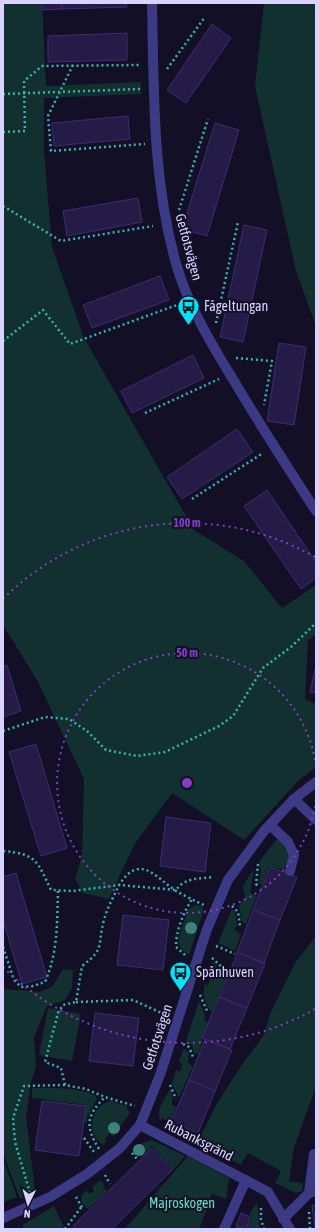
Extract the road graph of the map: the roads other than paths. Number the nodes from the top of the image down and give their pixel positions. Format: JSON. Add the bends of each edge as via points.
{"nodes":[{"id":1,"x":152,"y":3,"type":"edge"},
{"id":2,"x":316,"y":512,"type":"edge"},
{"id":3,"x":316,"y":782,"type":"edge"},
{"id":4,"x":294,"y":799,"type":"junction"},
{"id":5,"x":316,"y":820,"type":"edge"},
{"id":6,"x":270,"y":825,"type":"junction"},
{"id":7,"x":290,"y":871,"type":"dead end"},
{"id":8,"x":140,"y":1125,"type":"junction"},
{"id":9,"x":314,"y":1154,"type":"dead end"},
{"id":10,"x":246,"y":1180,"type":"junction"},
{"id":11,"x":313,"y":1192,"type":"edge"},
{"id":12,"x":3,"y":1218,"type":"edge"},
{"id":13,"x":284,"y":1219,"type":"junction"},
{"id":14,"x":3,"y":1225,"type":"edge"},
{"id":15,"x":5,"y":1229,"type":"edge"},
{"id":16,"x":224,"y":1229,"type":"edge"},
{"id":17,"x":290,"y":1229,"type":"edge"}],
"edges":[{"from":1,"to":2,"type":"street","name":"Getfotsvägen","via":[[158,66],[154,89],[155,142],[166,223],[177,269],[216,351]]},
{"from":3,"to":4,"type":"street","name":"Getfotsvägen"},
{"from":4,"to":5,"type":"street"},
{"from":4,"to":6,"type":"street","name":"Getfotsvägen"},
{"from":6,"to":7,"type":"street","via":[[288,842],[294,855]]},
{"from":6,"to":8,"type":"street","name":"Getfotsvägen","via":[[228,880],[207,929],[160,1075]]},
{"from":8,"to":10,"type":"street","name":"Rubanksgränd"},
{"from":8,"to":12,"type":"street","name":"Getfotsvägen","via":[[120,1148],[87,1174],[50,1197]]},
{"from":9,"to":11,"type":"street"},
{"from":10,"to":13,"type":"street","name":"Rubanksgränd","via":[[268,1192]]},
{"from":10,"to":16,"type":"street"},
{"from":11,"to":13,"type":"street"},
{"from":13,"to":17,"type":"street","name":"Rubanksgränd"},
{"from":14,"to":15,"type":"street"}]}
